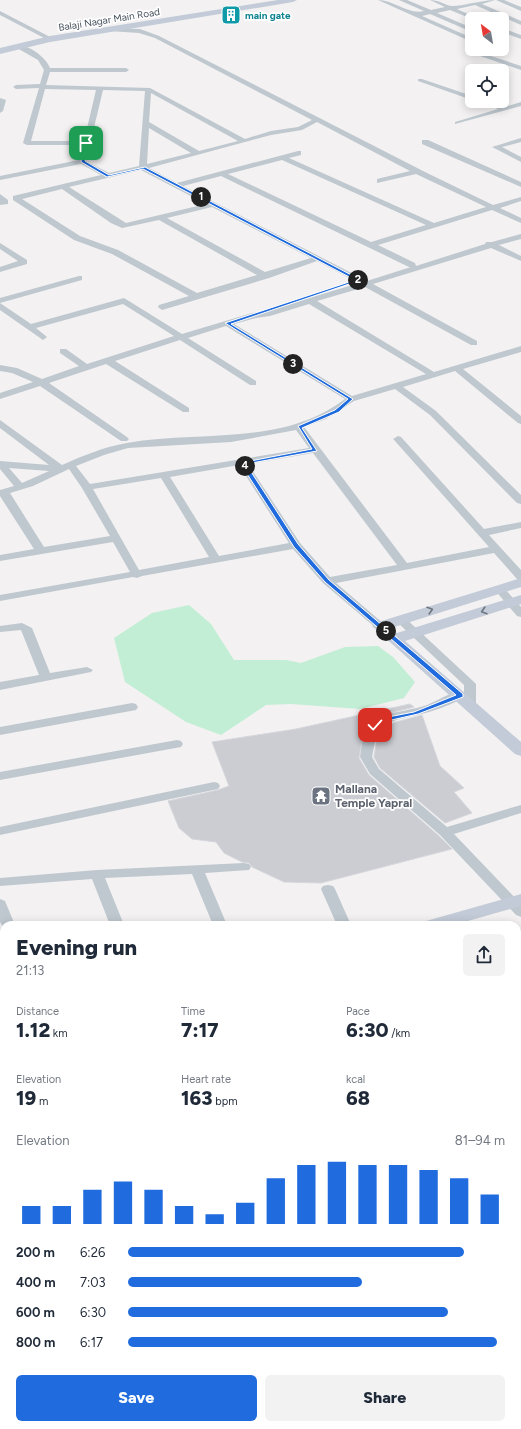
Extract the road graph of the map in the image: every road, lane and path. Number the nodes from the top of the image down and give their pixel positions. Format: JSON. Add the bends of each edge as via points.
{"nodes":[{"id":1,"x":293,"y":0,"type":"edge"},
{"id":2,"x":381,"y":0,"type":"edge"},
{"id":3,"x":402,"y":0,"type":"edge"},
{"id":4,"x":433,"y":0,"type":"edge"},
{"id":5,"x":468,"y":0,"type":"edge"},
{"id":6,"x":492,"y":0,"type":"edge"},
{"id":7,"x":499,"y":0,"type":"edge"},
{"id":8,"x":475,"y":3,"type":"junction"},
{"id":9,"x":452,"y":8,"type":"junction"},
{"id":10,"x":521,"y":9,"type":"edge"},
{"id":11,"x":430,"y":12,"type":"junction"},
{"id":12,"x":0,"y":13,"type":"edge"},
{"id":13,"x":465,"y":14,"type":"edge"},
{"id":14,"x":415,"y":15,"type":"junction"},
{"id":15,"x":521,"y":23,"type":"edge"},
{"id":16,"x":509,"y":25,"type":"edge"},
{"id":17,"x":465,"y":28,"type":"edge"},
{"id":18,"x":111,"y":30,"type":"junction"},
{"id":19,"x":509,"y":33,"type":"edge"},
{"id":20,"x":465,"y":34,"type":"edge"},
{"id":21,"x":461,"y":35,"type":"junction"},
{"id":22,"x":465,"y":37,"type":"edge"},
{"id":23,"x":521,"y":37,"type":"edge"},
{"id":24,"x":50,"y":39,"type":"junction"},
{"id":25,"x":19,"y":47,"type":"junction"},
{"id":26,"x":0,"y":51,"type":"edge"},
{"id":27,"x":485,"y":56,"type":"edge"},
{"id":28,"x":521,"y":68,"type":"edge"},
{"id":29,"x":47,"y":70,"type":"junction"},
{"id":30,"x":126,"y":70,"type":"dead end"},
{"id":31,"x":420,"y":80,"type":"dead end"},
{"id":32,"x":16,"y":87,"type":"dead end"},
{"id":33,"x":42,"y":87,"type":"junction"},
{"id":34,"x":100,"y":88,"type":"junction"},
{"id":35,"x":148,"y":89,"type":"junction"},
{"id":36,"x":465,"y":96,"type":"edge"},
{"id":37,"x":0,"y":100,"type":"edge"},
{"id":38,"x":521,"y":104,"type":"edge"},
{"id":39,"x":502,"y":108,"type":"edge"},
{"id":40,"x":505,"y":109,"type":"junction"},
{"id":41,"x":0,"y":111,"type":"edge"},
{"id":42,"x":316,"y":119,"type":"junction"},
{"id":43,"x":457,"y":123,"type":"dead end"},
{"id":44,"x":147,"y":124,"type":"junction"},
{"id":45,"x":521,"y":140,"type":"edge"},
{"id":46,"x":244,"y":141,"type":"junction"},
{"id":47,"x":425,"y":142,"type":"dead end"},
{"id":48,"x":86,"y":143,"type":"junction"},
{"id":49,"x":298,"y":152,"type":"dead end"},
{"id":50,"x":198,"y":154,"type":"junction"},
{"id":51,"x":282,"y":157,"type":"junction"},
{"id":52,"x":521,"y":160,"type":"edge"},
{"id":53,"x":82,"y":162,"type":"junction"},
{"id":54,"x":143,"y":168,"type":"junction"},
{"id":55,"x":417,"y":171,"type":"junction"},
{"id":56,"x":222,"y":173,"type":"junction"},
{"id":57,"x":108,"y":176,"type":"junction"},
{"id":58,"x":0,"y":178,"type":"edge"},
{"id":59,"x":380,"y":181,"type":"dead end"},
{"id":60,"x":177,"y":185,"type":"junction"},
{"id":61,"x":521,"y":185,"type":"edge"},
{"id":62,"x":62,"y":186,"type":"junction"},
{"id":63,"x":521,"y":199,"type":"edge"},
{"id":64,"x":213,"y":204,"type":"junction"},
{"id":65,"x":492,"y":208,"type":"junction"},
{"id":66,"x":162,"y":218,"type":"junction"},
{"id":67,"x":521,"y":221,"type":"edge"},
{"id":68,"x":434,"y":226,"type":"junction"},
{"id":69,"x":521,"y":232,"type":"edge"},
{"id":70,"x":521,"y":236,"type":"edge"},
{"id":71,"x":492,"y":243,"type":"junction"},
{"id":72,"x":0,"y":245,"type":"edge"},
{"id":73,"x":371,"y":245,"type":"junction"},
{"id":74,"x":521,"y":254,"type":"edge"},
{"id":75,"x":316,"y":259,"type":"junction"},
{"id":76,"x":521,"y":259,"type":"edge"},
{"id":77,"x":412,"y":265,"type":"junction"},
{"id":78,"x":0,"y":270,"type":"edge"},
{"id":79,"x":266,"y":276,"type":"junction"},
{"id":80,"x":79,"y":278,"type":"dead end"},
{"id":81,"x":362,"y":282,"type":"junction"},
{"id":82,"x":195,"y":296,"type":"junction"},
{"id":83,"x":309,"y":300,"type":"junction"},
{"id":84,"x":0,"y":301,"type":"edge"},
{"id":85,"x":0,"y":306,"type":"edge"},
{"id":86,"x":162,"y":307,"type":"dead end"},
{"id":87,"x":255,"y":315,"type":"junction"},
{"id":88,"x":227,"y":323,"type":"junction"},
{"id":89,"x":30,"y":328,"type":"junction"},
{"id":90,"x":43,"y":337,"type":"dead end"},
{"id":91,"x":182,"y":338,"type":"junction"},
{"id":92,"x":474,"y":343,"type":"dead end"},
{"id":93,"x":521,"y":348,"type":"edge"},
{"id":94,"x":63,"y":351,"type":"dead end"},
{"id":95,"x":107,"y":360,"type":"junction"},
{"id":96,"x":86,"y":367,"type":"junction"},
{"id":97,"x":0,"y":368,"type":"edge"},
{"id":98,"x":456,"y":368,"type":"junction"},
{"id":99,"x":432,"y":374,"type":"junction"},
{"id":100,"x":40,"y":382,"type":"junction"},
{"id":101,"x":253,"y":383,"type":"dead end"},
{"id":102,"x":395,"y":385,"type":"junction"},
{"id":103,"x":0,"y":396,"type":"edge"},
{"id":104,"x":351,"y":399,"type":"junction"},
{"id":105,"x":186,"y":410,"type":"dead end"},
{"id":106,"x":521,"y":422,"type":"edge"},
{"id":107,"x":0,"y":423,"type":"edge"},
{"id":108,"x":299,"y":427,"type":"junction"},
{"id":109,"x":124,"y":439,"type":"dead end"},
{"id":110,"x":398,"y":439,"type":"dead end"},
{"id":111,"x":315,"y":450,"type":"junction"},
{"id":112,"x":243,"y":463,"type":"junction"},
{"id":113,"x":1,"y":464,"type":"edge"},
{"id":114,"x":70,"y":464,"type":"junction"},
{"id":115,"x":60,"y":469,"type":"junction"},
{"id":116,"x":164,"y":475,"type":"junction"},
{"id":117,"x":20,"y":487,"type":"junction"},
{"id":118,"x":87,"y":487,"type":"junction"},
{"id":119,"x":2,"y":493,"type":"edge"},
{"id":120,"x":521,"y":501,"type":"edge"},
{"id":121,"x":521,"y":525,"type":"edge"},
{"id":122,"x":481,"y":533,"type":"junction"},
{"id":123,"x":116,"y":538,"type":"junction"},
{"id":124,"x":296,"y":545,"type":"junction"},
{"id":125,"x":497,"y":549,"type":"junction"},
{"id":126,"x":41,"y":551,"type":"junction"},
{"id":127,"x":0,"y":558,"type":"edge"},
{"id":128,"x":216,"y":560,"type":"junction"},
{"id":129,"x":404,"y":566,"type":"junction"},
{"id":130,"x":137,"y":574,"type":"junction"},
{"id":131,"x":521,"y":577,"type":"edge"},
{"id":132,"x":327,"y":581,"type":"junction"},
{"id":133,"x":521,"y":582,"type":"edge"},
{"id":134,"x":499,"y":589,"type":"junction"},
{"id":135,"x":0,"y":598,"type":"edge"},
{"id":136,"x":516,"y":601,"type":"edge"},
{"id":137,"x":521,"y":614,"type":"edge"},
{"id":138,"x":400,"y":619,"type":"junction"},
{"id":139,"x":380,"y":626,"type":"junction"},
{"id":140,"x":0,"y":629,"type":"edge"},
{"id":141,"x":414,"y":632,"type":"junction"},
{"id":142,"x":395,"y":639,"type":"junction"},
{"id":143,"x":87,"y":670,"type":"dead end"},
{"id":144,"x":46,"y":678,"type":"junction"},
{"id":145,"x":0,"y":686,"type":"edge"},
{"id":146,"x":465,"y":700,"type":"junction"},
{"id":147,"x":132,"y":707,"type":"dead end"},
{"id":148,"x":0,"y":731,"type":"edge"},
{"id":149,"x":178,"y":744,"type":"dead end"},
{"id":150,"x":521,"y":751,"type":"edge"},
{"id":151,"x":0,"y":776,"type":"edge"},
{"id":152,"x":214,"y":786,"type":"dead end"},
{"id":153,"x":521,"y":809,"type":"edge"},
{"id":154,"x":0,"y":831,"type":"edge"},
{"id":155,"x":445,"y":832,"type":"junction"},
{"id":156,"x":244,"y":867,"type":"dead end"},
{"id":157,"x":196,"y":870,"type":"junction"},
{"id":158,"x":97,"y":874,"type":"junction"},
{"id":159,"x":0,"y":882,"type":"edge"},
{"id":160,"x":328,"y":889,"type":"dead end"},
{"id":161,"x":0,"y":904,"type":"edge"},
{"id":162,"x":518,"y":905,"type":"edge"},
{"id":163,"x":6,"y":921,"type":"edge"},
{"id":164,"x":115,"y":921,"type":"edge"},
{"id":165,"x":218,"y":921,"type":"edge"},
{"id":166,"x":342,"y":921,"type":"edge"},
{"id":167,"x":449,"y":921,"type":"edge"}],
"edges":[{"from":1,"to":18,"type":"street","name":"Balaji Nagar Main Road"},
{"from":2,"to":14,"type":"street"},
{"from":3,"to":11,"type":"street"},
{"from":4,"to":9,"type":"street"},
{"from":5,"to":8,"type":"street"},
{"from":6,"to":8,"type":"street"},
{"from":7,"to":10,"type":"street"},
{"from":8,"to":9,"type":"street"},
{"from":8,"to":15,"type":"street"},
{"from":9,"to":11,"type":"street"},
{"from":9,"to":13,"type":"street"},
{"from":11,"to":14,"type":"street"},
{"from":11,"to":17,"type":"street"},
{"from":12,"to":24,"type":"street"},
{"from":14,"to":21,"type":"street"},
{"from":15,"to":16,"type":"street"},
{"from":18,"to":24,"type":"street","name":"Balaji Nagar Main Road"},
{"from":18,"to":42,"type":"street","via":[[140,31],[156,37]]},
{"from":19,"to":23,"type":"street"},
{"from":20,"to":21,"type":"street"},
{"from":21,"to":22,"type":"street"},
{"from":24,"to":25,"type":"street","name":"Balaji Nagar Main Road"},
{"from":25,"to":26,"type":"street","name":"Balaji Nagar Main Road"},
{"from":25,"to":29,"type":"street","via":[[42,58]]},
{"from":27,"to":28,"type":"street"},
{"from":29,"to":30,"type":"street"},
{"from":29,"to":33,"type":"street"},
{"from":31,"to":36,"type":"street"},
{"from":32,"to":33,"type":"street"},
{"from":33,"to":34,"type":"street"},
{"from":33,"to":48,"type":"street","via":[[27,144]]},
{"from":34,"to":35,"type":"street"},
{"from":34,"to":48,"type":"street"},
{"from":35,"to":44,"type":"street"},
{"from":35,"to":46,"type":"street"},
{"from":37,"to":41,"type":"street","via":[[3,100]]},
{"from":38,"to":40,"type":"street"},
{"from":39,"to":40,"type":"street"},
{"from":40,"to":43,"type":"street"},
{"from":42,"to":46,"type":"street","via":[[309,126]]},
{"from":42,"to":55,"type":"street"},
{"from":44,"to":50,"type":"street"},
{"from":44,"to":54,"type":"street"},
{"from":45,"to":52,"type":"street","via":[[496,147]]},
{"from":46,"to":50,"type":"street"},
{"from":47,"to":61,"type":"street"},
{"from":48,"to":53,"type":"street"},
{"from":49,"to":51,"type":"street"},
{"from":50,"to":54,"type":"street"},
{"from":51,"to":56,"type":"street"},
{"from":51,"to":68,"type":"street"},
{"from":53,"to":57,"type":"street"},
{"from":53,"to":58,"type":"street"},
{"from":54,"to":57,"type":"street"},
{"from":54,"to":60,"type":"street"},
{"from":55,"to":59,"type":"street"},
{"from":55,"to":65,"type":"street"},
{"from":56,"to":60,"type":"street"},
{"from":56,"to":73,"type":"street"},
{"from":57,"to":62,"type":"street"},
{"from":60,"to":64,"type":"street"},
{"from":62,"to":66,"type":"street","via":[[121,226]]},
{"from":62,"to":82,"type":"street","via":[[16,198],[78,238],[115,252]]},
{"from":63,"to":65,"type":"street"},
{"from":64,"to":66,"type":"street"},
{"from":64,"to":75,"type":"street"},
{"from":65,"to":67,"type":"street"},
{"from":65,"to":68,"type":"street"},
{"from":66,"to":79,"type":"street"},
{"from":68,"to":73,"type":"street"},
{"from":69,"to":71,"type":"street"},
{"from":70,"to":71,"type":"street"},
{"from":71,"to":74,"type":"street"},
{"from":71,"to":76,"type":"street"},
{"from":71,"to":77,"type":"street"},
{"from":71,"to":81,"type":"street"},
{"from":72,"to":78,"type":"street","via":[[24,262]]},
{"from":73,"to":77,"type":"street"},
{"from":75,"to":79,"type":"street"},
{"from":75,"to":81,"type":"street"},
{"from":77,"to":81,"type":"street"},
{"from":79,"to":82,"type":"street"},
{"from":80,"to":84,"type":"street"},
{"from":81,"to":83,"type":"street"},
{"from":81,"to":87,"type":"street","via":[[261,311]]},
{"from":81,"to":92,"type":"street"},
{"from":82,"to":86,"type":"street"},
{"from":83,"to":87,"type":"street","via":[[267,314]]},
{"from":83,"to":99,"type":"street"},
{"from":85,"to":89,"type":"street"},
{"from":87,"to":88,"type":"street"},
{"from":88,"to":91,"type":"street"},
{"from":88,"to":104,"type":"street"},
{"from":89,"to":90,"type":"street"},
{"from":89,"to":91,"type":"street","via":[[124,301]]},
{"from":91,"to":95,"type":"street"},
{"from":91,"to":101,"type":"street"},
{"from":93,"to":98,"type":"street"},
{"from":94,"to":96,"type":"street"},
{"from":95,"to":96,"type":"street"},
{"from":95,"to":105,"type":"street"},
{"from":96,"to":100,"type":"street"},
{"from":97,"to":100,"type":"street","via":[[17,370]]},
{"from":98,"to":99,"type":"street"},
{"from":98,"to":106,"type":"street"},
{"from":99,"to":102,"type":"street"},
{"from":100,"to":103,"type":"street"},
{"from":100,"to":109,"type":"street"},
{"from":102,"to":104,"type":"street"},
{"from":102,"to":120,"type":"street","via":[[433,414]]},
{"from":104,"to":108,"type":"street","via":[[337,411]]},
{"from":107,"to":115,"type":"street"},
{"from":108,"to":111,"type":"street"},
{"from":108,"to":114,"type":"street","via":[[233,438],[130,445],[113,448]]},
{"from":110,"to":122,"type":"street"},
{"from":111,"to":112,"type":"street"},
{"from":111,"to":129,"type":"street"},
{"from":112,"to":116,"type":"street"},
{"from":112,"to":124,"type":"street"},
{"from":113,"to":115,"type":"street"},
{"from":113,"to":117,"type":"street"},
{"from":114,"to":115,"type":"street"},
{"from":114,"to":118,"type":"street"},
{"from":115,"to":117,"type":"street"},
{"from":116,"to":118,"type":"street"},
{"from":116,"to":128,"type":"street"},
{"from":117,"to":119,"type":"street"},
{"from":118,"to":123,"type":"street"},
{"from":119,"to":126,"type":"street"},
{"from":121,"to":122,"type":"street"},
{"from":122,"to":125,"type":"street"},
{"from":123,"to":126,"type":"street"},
{"from":123,"to":130,"type":"street"},
{"from":124,"to":128,"type":"street"},
{"from":124,"to":132,"type":"street"},
{"from":125,"to":129,"type":"street"},
{"from":125,"to":131,"type":"street"},
{"from":126,"to":127,"type":"street"},
{"from":128,"to":130,"type":"street"},
{"from":129,"to":132,"type":"street"},
{"from":130,"to":135,"type":"street"},
{"from":132,"to":139,"type":"street"},
{"from":133,"to":134,"type":"street"},
{"from":134,"to":136,"type":"street"},
{"from":138,"to":134,"type":"street","one_way":true},
{"from":136,"to":137,"type":"street"},
{"from":136,"to":141,"type":"street","one_way":true},
{"from":138,"to":139,"type":"street"},
{"from":138,"to":141,"type":"street"},
{"from":139,"to":142,"type":"street"},
{"from":140,"to":144,"type":"street","via":[[22,626],[26,628]]},
{"from":141,"to":142,"type":"street"},
{"from":141,"to":146,"type":"street","via":[[470,684]]},
{"from":142,"to":146,"type":"street"},
{"from":143,"to":144,"type":"street"},
{"from":144,"to":145,"type":"street"},
{"from":146,"to":150,"type":"street"},
{"from":146,"to":155,"type":"street","via":[[385,720],[375,725],[366,757],[374,771]]},
{"from":147,"to":148,"type":"street"},
{"from":149,"to":151,"type":"street"},
{"from":152,"to":154,"type":"street"},
{"from":153,"to":155,"type":"street"},
{"from":155,"to":162,"type":"street"},
{"from":156,"to":157,"type":"street"},
{"from":157,"to":158,"type":"street"},
{"from":157,"to":165,"type":"street"},
{"from":158,"to":159,"type":"street"},
{"from":158,"to":164,"type":"street"},
{"from":160,"to":166,"type":"street"},
{"from":161,"to":163,"type":"street"},
{"from":162,"to":167,"type":"street"}]}
